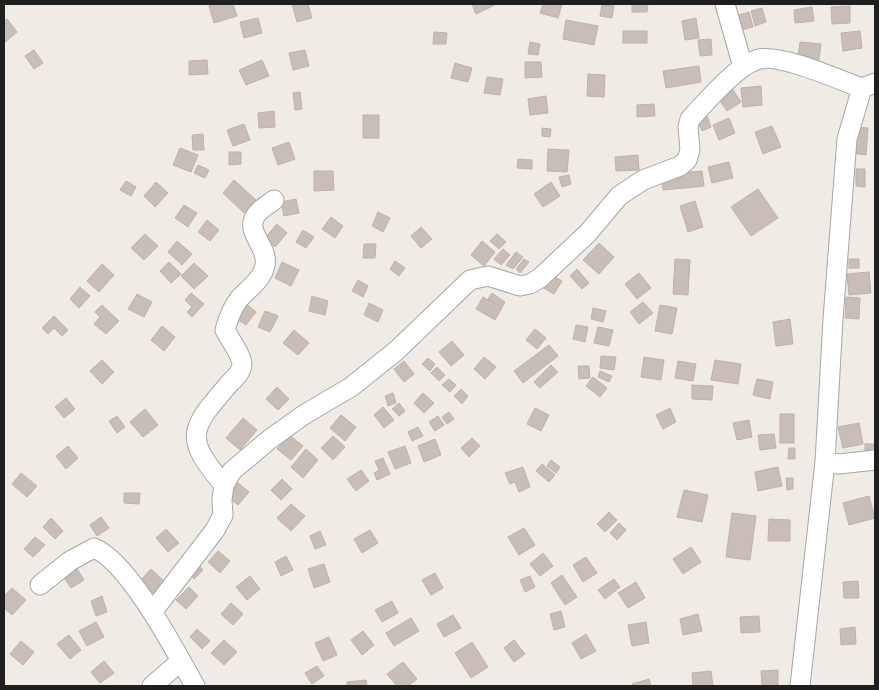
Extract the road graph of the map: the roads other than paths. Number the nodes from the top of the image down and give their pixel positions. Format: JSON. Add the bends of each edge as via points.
{"nodes":[{"id":1,"x":725,"y":4,"type":"edge"},
{"id":2,"x":743,"y":67,"type":"junction"},
{"id":3,"x":869,"y":86,"type":"edge"},
{"id":4,"x":274,"y":200,"type":"dead end"},
{"id":5,"x":875,"y":460,"type":"edge"},
{"id":6,"x":825,"y":462,"type":"junction"},
{"id":7,"x":224,"y":485,"type":"junction"},
{"id":8,"x":40,"y":585,"type":"dead end"},
{"id":9,"x":153,"y":612,"type":"junction"},
{"id":10,"x":181,"y":661,"type":"junction"},
{"id":11,"x":152,"y":686,"type":"edge"},
{"id":12,"x":195,"y":686,"type":"edge"},
{"id":13,"x":800,"y":686,"type":"edge"}],
"edges":[{"from":1,"to":2,"type":"street"},
{"from":2,"to":3,"type":"street","via":[[760,59],[787,61]]},
{"from":2,"to":7,"type":"street","via":[[690,120],[690,150],[680,166],[643,180],[619,196],[588,233],[530,284],[520,286],[488,276],[470,280],[396,351],[351,387],[270,439],[232,471]]},
{"from":3,"to":6,"type":"street","via":[[847,138]]},
{"from":4,"to":7,"type":"street","via":[[257,214],[252,224],[264,249],[265,266],[229,315],[225,330],[242,366],[239,374],[209,407],[196,433],[196,447]]},
{"from":5,"to":6,"type":"street","via":[[839,464]]},
{"from":6,"to":13,"type":"street"},
{"from":7,"to":9,"type":"street","via":[[223,515],[215,530]]},
{"from":8,"to":9,"type":"street","via":[[70,561],[94,548],[106,553]]},
{"from":9,"to":10,"type":"street"},
{"from":10,"to":11,"type":"street"},
{"from":10,"to":12,"type":"street"}]}
